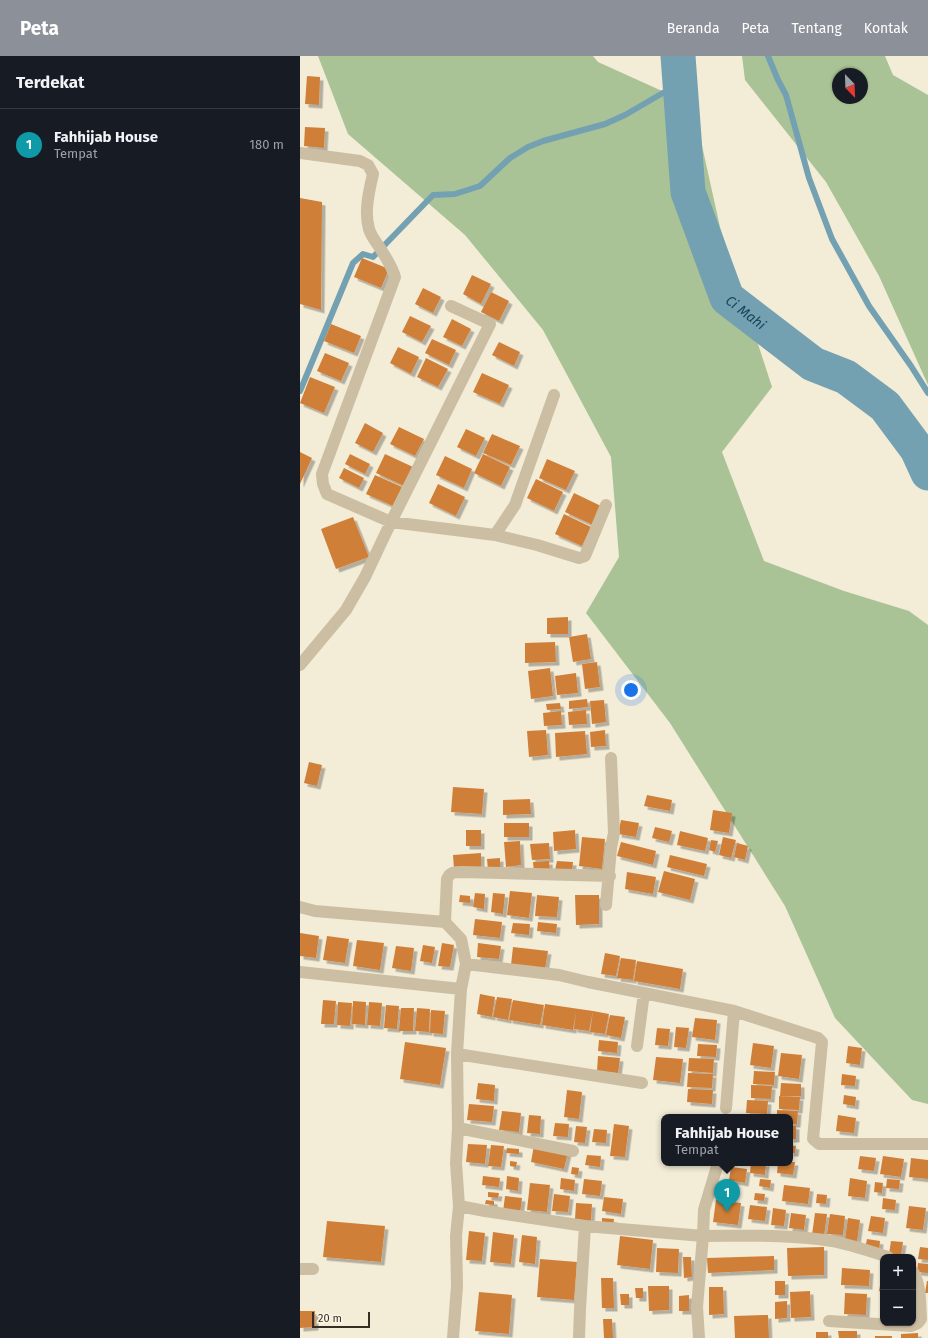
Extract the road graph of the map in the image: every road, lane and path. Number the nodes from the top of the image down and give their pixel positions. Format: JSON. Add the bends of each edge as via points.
{"nodes":[{"id":1,"x":300,"y":153,"type":"edge"},
{"id":2,"x":451,"y":306,"type":"dead end"},
{"id":3,"x":554,"y":395,"type":"dead end"},
{"id":4,"x":606,"y":505,"type":"dead end"},
{"id":5,"x":391,"y":522,"type":"junction"},
{"id":6,"x":495,"y":535,"type":"junction"},
{"id":7,"x":300,"y":665,"type":"edge"},
{"id":8,"x":611,"y":758,"type":"dead end"},
{"id":9,"x":610,"y":876,"type":"junction"},
{"id":10,"x":606,"y":905,"type":"dead end"},
{"id":11,"x":300,"y":907,"type":"edge"},
{"id":12,"x":445,"y":922,"type":"junction"},
{"id":13,"x":466,"y":964,"type":"junction"},
{"id":14,"x":300,"y":972,"type":"edge"},
{"id":15,"x":461,"y":988,"type":"junction"},
{"id":16,"x":644,"y":993,"type":"junction"},
{"id":17,"x":734,"y":1011,"type":"junction"},
{"id":18,"x":637,"y":1046,"type":"dead end"},
{"id":19,"x":457,"y":1054,"type":"junction"},
{"id":20,"x":642,"y":1083,"type":"dead end"},
{"id":21,"x":726,"y":1108,"type":"dead end"},
{"id":22,"x":458,"y":1128,"type":"junction"},
{"id":23,"x":928,"y":1144,"type":"edge"},
{"id":24,"x":573,"y":1151,"type":"dead end"},
{"id":25,"x":717,"y":1166,"type":"edge"},
{"id":26,"x":459,"y":1206,"type":"junction"},
{"id":27,"x":585,"y":1226,"type":"junction"},
{"id":28,"x":703,"y":1236,"type":"junction"},
{"id":29,"x":880,"y":1254,"type":"edge"},
{"id":30,"x":300,"y":1269,"type":"edge"},
{"id":31,"x":313,"y":1269,"type":"dead end"},
{"id":32,"x":916,"y":1277,"type":"edge"},
{"id":33,"x":924,"y":1303,"type":"edge"},
{"id":34,"x":829,"y":1320,"type":"dead end"},
{"id":35,"x":453,"y":1338,"type":"edge"},
{"id":36,"x":579,"y":1338,"type":"edge"},
{"id":37,"x":699,"y":1338,"type":"edge"}],
"edges":[{"from":1,"to":5,"type":"street","via":[[360,161],[368,165],[373,174],[367,210],[368,228],[389,261],[395,278],[322,474],[327,494]]},
{"from":2,"to":5,"type":"street","via":[[490,324]]},
{"from":3,"to":6,"type":"street","via":[[515,505]]},
{"from":4,"to":6,"type":"street","via":[[582,558]]},
{"from":5,"to":6,"type":"street"},
{"from":5,"to":7,"type":"street","via":[[346,610]]},
{"from":8,"to":9,"type":"street","via":[[614,833]]},
{"from":9,"to":10,"type":"street"},
{"from":9,"to":12,"type":"street","via":[[454,872],[449,874],[447,879]]},
{"from":11,"to":12,"type":"street","via":[[315,911]]},
{"from":12,"to":13,"type":"street","via":[[461,938]]},
{"from":13,"to":15,"type":"street"},
{"from":13,"to":16,"type":"street","via":[[559,975]]},
{"from":14,"to":15,"type":"street"},
{"from":15,"to":19,"type":"street"},
{"from":16,"to":17,"type":"street"},
{"from":16,"to":18,"type":"street"},
{"from":17,"to":21,"type":"street"},
{"from":17,"to":23,"type":"street","via":[[821,1040],[814,1139],[816,1143]]},
{"from":19,"to":20,"type":"street"},
{"from":19,"to":22,"type":"street"},
{"from":22,"to":24,"type":"street"},
{"from":22,"to":26,"type":"street","via":[[456,1163]]},
{"from":25,"to":28,"type":"street","via":[[704,1210]]},
{"from":26,"to":27,"type":"street"},
{"from":26,"to":35,"type":"street"},
{"from":27,"to":28,"type":"street"},
{"from":27,"to":36,"type":"street"},
{"from":28,"to":29,"type":"street","via":[[790,1237],[832,1241]]},
{"from":28,"to":37,"type":"street","via":[[697,1307]]},
{"from":30,"to":31,"type":"street"},
{"from":32,"to":33,"type":"street"},
{"from":33,"to":34,"type":"street","via":[[921,1319],[911,1326]]}]}
